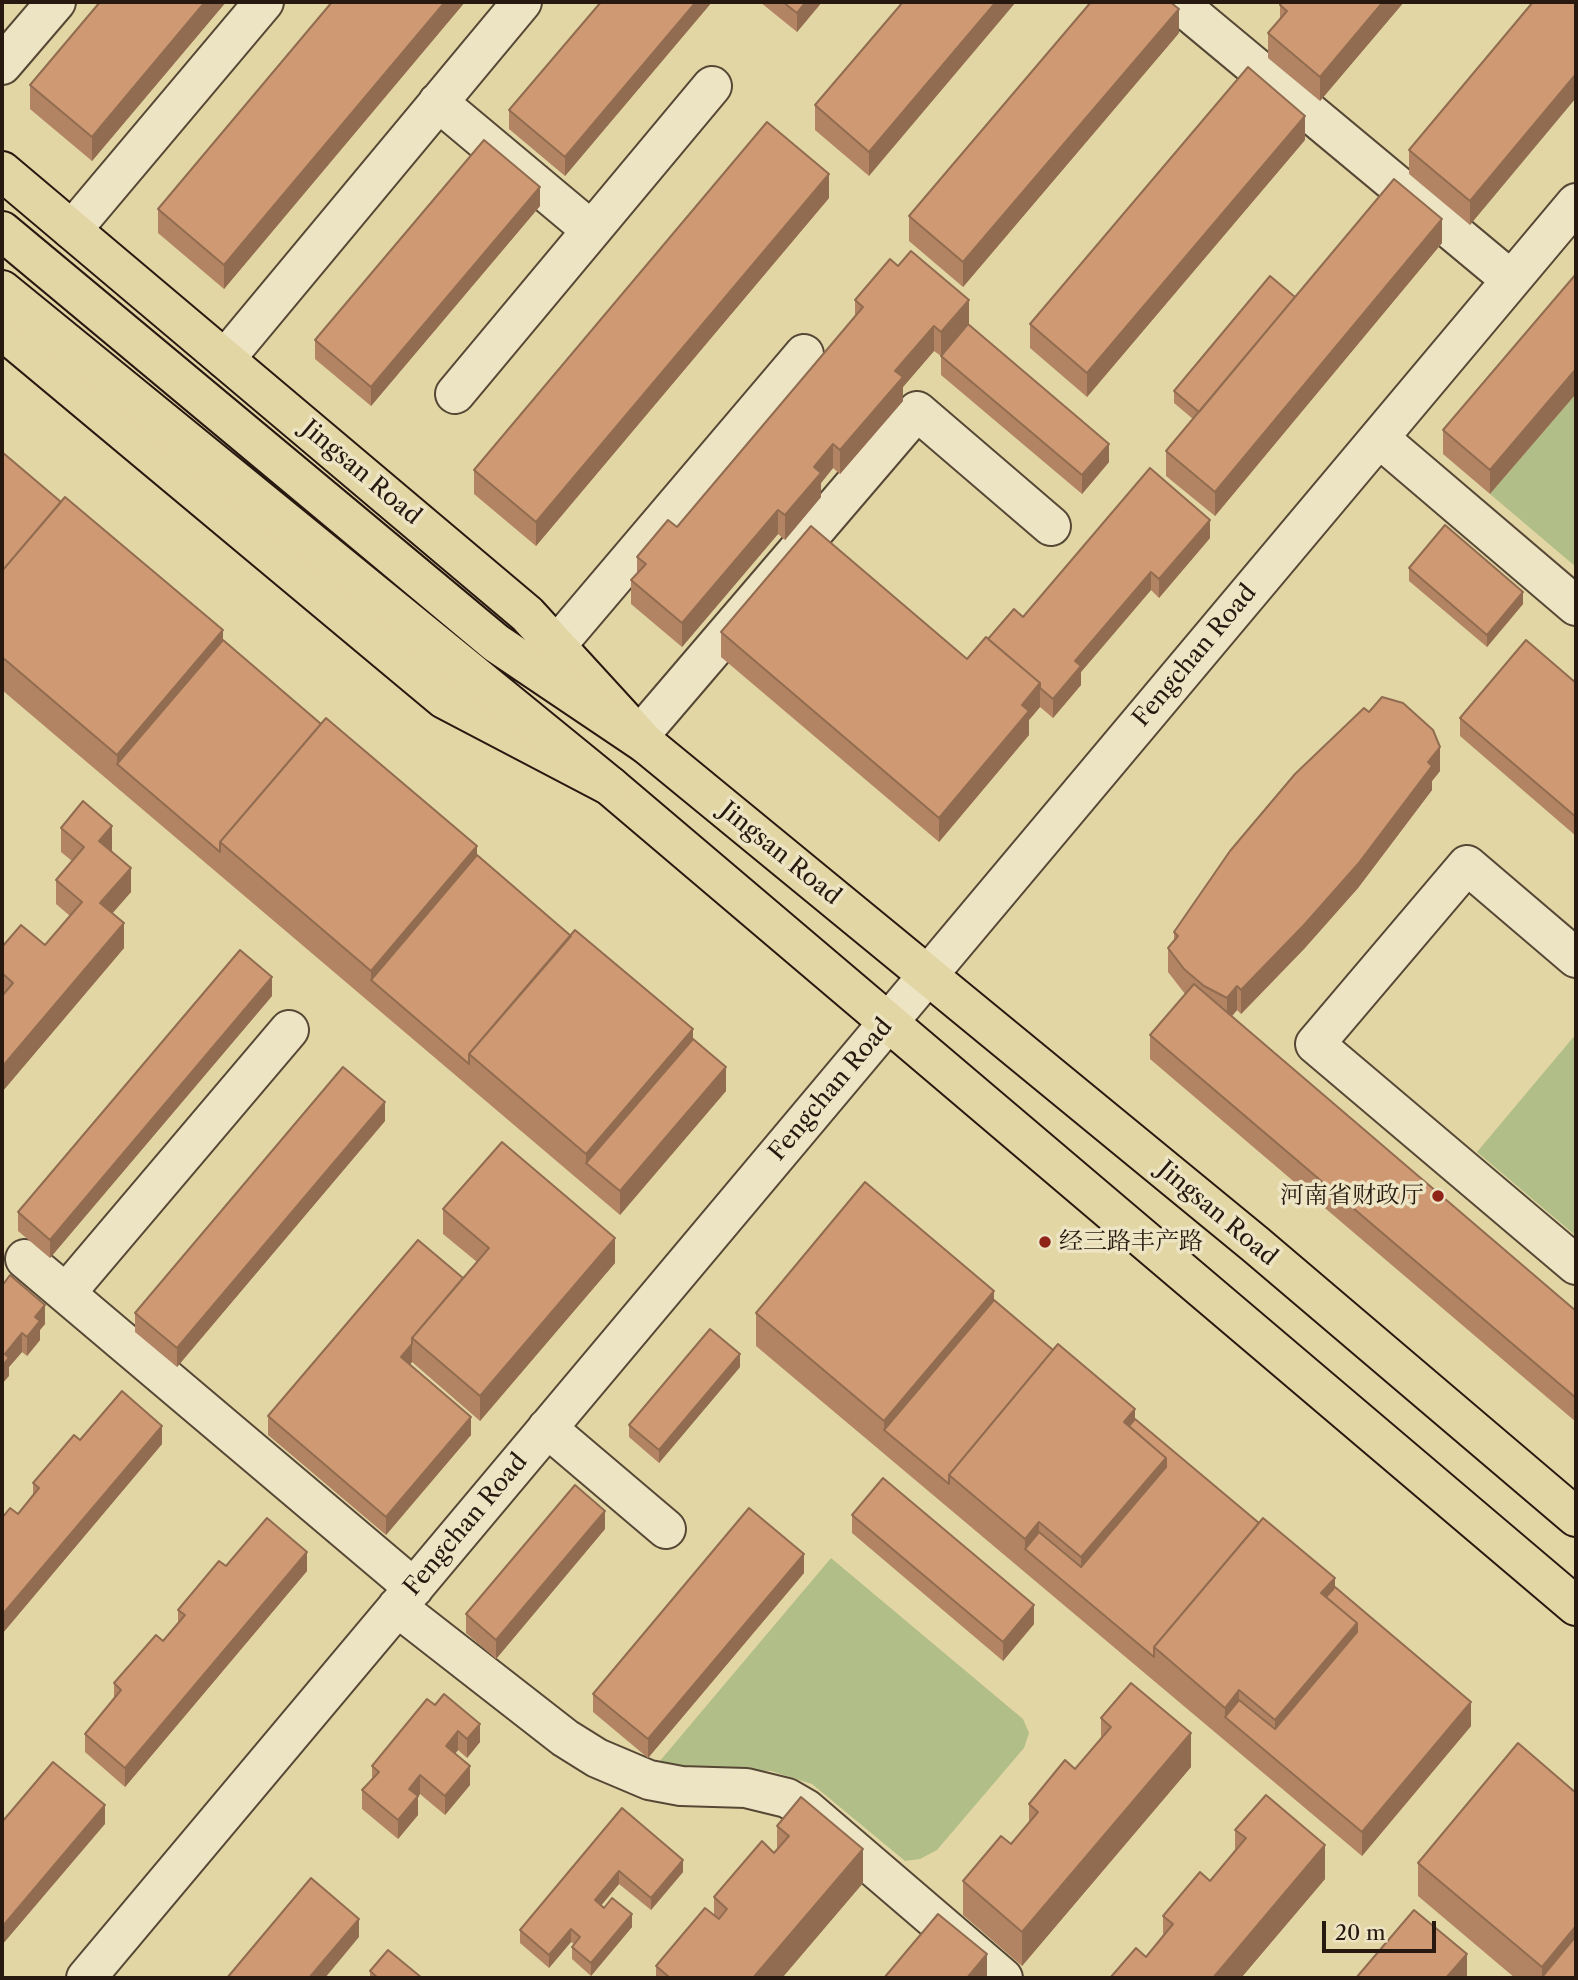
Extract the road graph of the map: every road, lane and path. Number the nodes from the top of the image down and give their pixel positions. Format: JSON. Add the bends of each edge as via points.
{"nodes":[{"id":1,"x":56,"y":2,"type":"edge"},
{"id":2,"x":264,"y":2,"type":"edge"},
{"id":3,"x":522,"y":2,"type":"edge"},
{"id":4,"x":1177,"y":2,"type":"edge"},
{"id":5,"x":2,"y":65,"type":"edge"},
{"id":6,"x":712,"y":86,"type":"dead end"},
{"id":7,"x":438,"y":102,"type":"junction"},
{"id":8,"x":2,"y":171,"type":"edge"},
{"id":9,"x":1576,"y":203,"type":"edge"},
{"id":10,"x":72,"y":230,"type":"junction"},
{"id":11,"x":592,"y":230,"type":"junction"},
{"id":12,"x":2,"y":231,"type":"edge"},
{"id":13,"x":1511,"y":281,"type":"junction"},
{"id":14,"x":5,"y":306,"type":"edge"},
{"id":15,"x":804,"y":354,"type":"dead end"},
{"id":16,"x":225,"y":359,"type":"junction"},
{"id":17,"x":455,"y":394,"type":"dead end"},
{"id":18,"x":1379,"y":438,"type":"junction"},
{"id":19,"x":1051,"y":526,"type":"dead end"},
{"id":20,"x":1576,"y":607,"type":"edge"},
{"id":21,"x":556,"y":646,"type":"junction"},
{"id":22,"x":643,"y":740,"type":"junction"},
{"id":23,"x":1576,"y":958,"type":"edge"},
{"id":24,"x":927,"y":975,"type":"junction"},
{"id":25,"x":888,"y":1022,"type":"junction"},
{"id":26,"x":289,"y":1030,"type":"dead end"},
{"id":27,"x":25,"y":1259,"type":"dead end"},
{"id":28,"x":1576,"y":1265,"type":"edge"},
{"id":29,"x":66,"y":1293,"type":"junction"},
{"id":30,"x":547,"y":1428,"type":"junction"},
{"id":31,"x":1576,"y":1517,"type":"edge"},
{"id":32,"x":666,"y":1529,"type":"dead end"},
{"id":33,"x":405,"y":1597,"type":"junction"},
{"id":34,"x":1576,"y":1606,"type":"edge"},
{"id":35,"x":86,"y":1978,"type":"edge"},
{"id":36,"x":1003,"y":1978,"type":"edge"}],
"edges":[{"from":1,"to":5,"type":"street"},
{"from":2,"to":10,"type":"street"},
{"from":3,"to":7,"type":"street"},
{"from":4,"to":13,"type":"street"},
{"from":6,"to":11,"type":"street"},
{"from":7,"to":11,"type":"street"},
{"from":7,"to":16,"type":"street"},
{"from":8,"to":10,"type":"main road","name":"Jingsan Road"},
{"from":9,"to":13,"type":"street","name":"Fengchan Road"},
{"from":10,"to":16,"type":"main road","name":"Jingsan Road"},
{"from":11,"to":17,"type":"street"},
{"from":12,"to":22,"type":"main road","via":[[496,643]]},
{"from":13,"to":18,"type":"street","name":"Fengchan Road"},
{"from":14,"to":25,"type":"main road","via":[[610,786]]},
{"from":15,"to":21,"type":"street"},
{"from":16,"to":21,"type":"main road","name":"Jingsan Road","via":[[527,614]]},
{"from":18,"to":20,"type":"street"},
{"from":18,"to":24,"type":"street","name":"Fengchan Road"},
{"from":19,"to":22,"type":"street","via":[[917,411]]},
{"from":21,"to":22,"type":"main road","name":"Jingsan Road"},
{"from":22,"to":24,"type":"main road","name":"Jingsan Road"},
{"from":23,"to":28,"type":"street","via":[[1467,865],[1315,1044]]},
{"from":24,"to":25,"type":"street","name":"Fengchan Road"},
{"from":24,"to":31,"type":"main road","name":"Jingsan Road"},
{"from":25,"to":30,"type":"street","name":"Fengchan Road"},
{"from":25,"to":34,"type":"main road"},
{"from":26,"to":29,"type":"street"},
{"from":27,"to":29,"type":"street"},
{"from":29,"to":33,"type":"street"},
{"from":30,"to":32,"type":"street"},
{"from":30,"to":33,"type":"street","name":"Fengchan Road"},
{"from":33,"to":35,"type":"street","name":"Fengchan Road"},
{"from":33,"to":36,"type":"street","via":[[565,1738],[597,1758],[649,1780],[746,1788],[787,1798],[806,1809]]}]}
